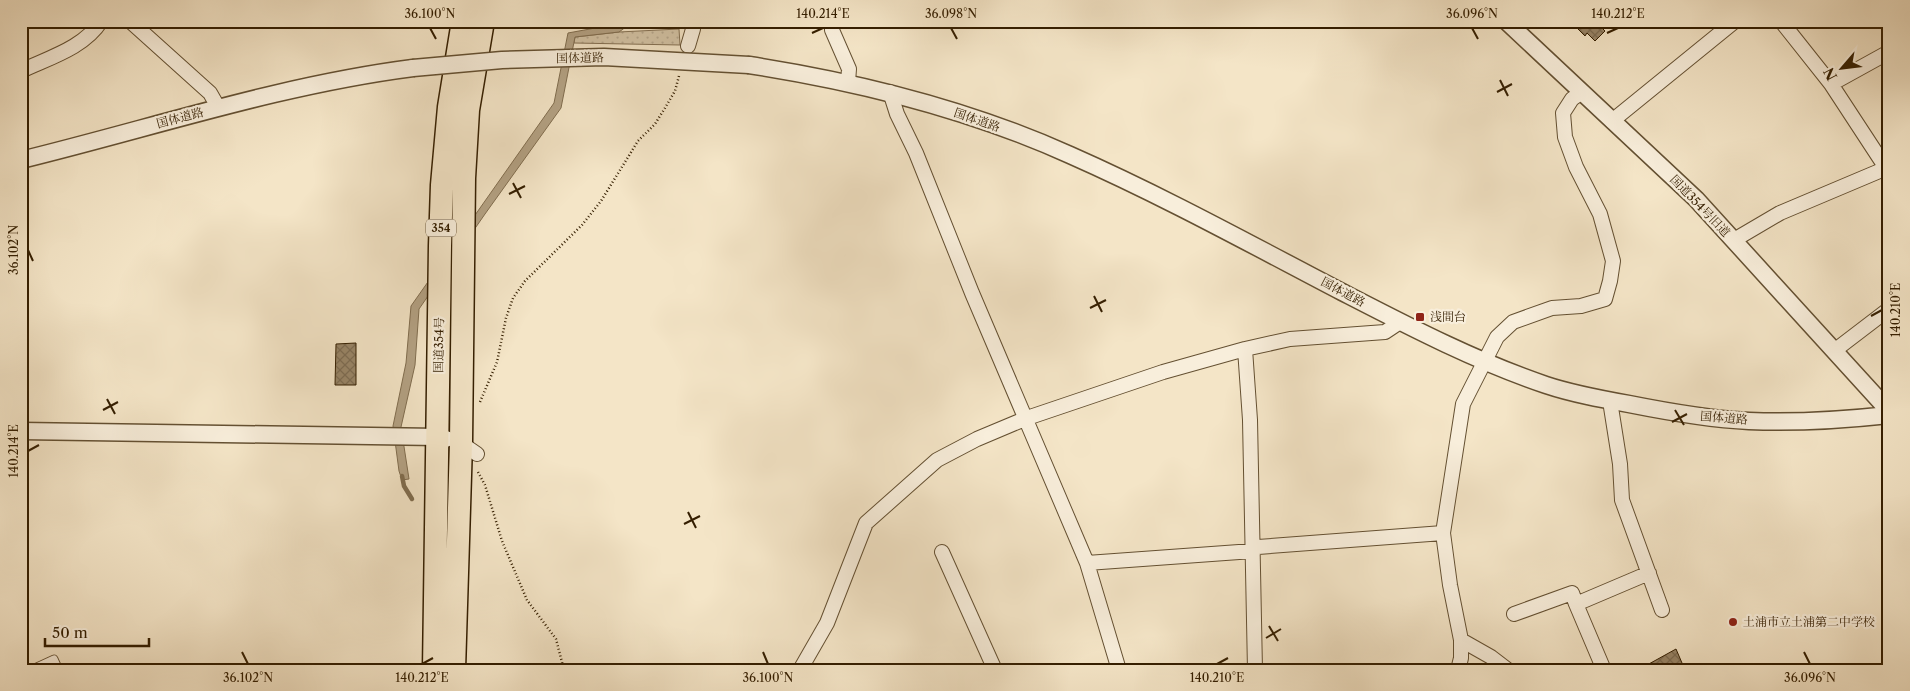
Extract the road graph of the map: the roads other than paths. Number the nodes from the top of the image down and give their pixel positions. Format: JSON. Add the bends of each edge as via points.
{"nodes":[{"id":1,"x":101,"y":21,"type":"edge"},
{"id":2,"x":130,"y":21,"type":"edge"},
{"id":3,"x":463,"y":21,"type":"edge"},
{"id":4,"x":482,"y":21,"type":"edge"},
{"id":5,"x":693,"y":21,"type":"edge"},
{"id":6,"x":833,"y":21,"type":"edge"},
{"id":7,"x":1735,"y":21,"type":"edge"},
{"id":8,"x":1781,"y":21,"type":"edge"},
{"id":9,"x":1513,"y":23,"type":"edge"},
{"id":10,"x":688,"y":46,"type":"dead end"},
{"id":11,"x":1889,"y":52,"type":"edge"},
{"id":12,"x":21,"y":71,"type":"edge"},
{"id":13,"x":848,"y":82,"type":"junction"},
{"id":14,"x":1832,"y":84,"type":"junction"},
{"id":15,"x":890,"y":92,"type":"junction"},
{"id":16,"x":1582,"y":92,"type":"junction"},
{"id":17,"x":218,"y":107,"type":"junction"},
{"id":18,"x":1612,"y":120,"type":"junction"},
{"id":19,"x":21,"y":160,"type":"edge"},
{"id":20,"x":1888,"y":168,"type":"edge"},
{"id":21,"x":1734,"y":240,"type":"junction"},
{"id":22,"x":1889,"y":309,"type":"edge"},
{"id":23,"x":1400,"y":322,"type":"junction"},
{"id":24,"x":1245,"y":349,"type":"junction"},
{"id":25,"x":1834,"y":351,"type":"junction"},
{"id":26,"x":1484,"y":361,"type":"junction"},
{"id":27,"x":1610,"y":401,"type":"junction"},
{"id":28,"x":1887,"y":408,"type":"edge"},
{"id":29,"x":1027,"y":418,"type":"junction"},
{"id":30,"x":21,"y":431,"type":"edge"},
{"id":31,"x":438,"y":437,"type":"junction"},
{"id":32,"x":469,"y":448,"type":"junction"},
{"id":33,"x":1443,"y":533,"type":"junction"},
{"id":34,"x":1253,"y":550,"type":"junction"},
{"id":35,"x":942,"y":552,"type":"dead end"},
{"id":36,"x":1087,"y":563,"type":"junction"},
{"id":37,"x":1649,"y":573,"type":"junction"},
{"id":38,"x":1576,"y":604,"type":"junction"},
{"id":39,"x":1662,"y":610,"type":"dead end"},
{"id":40,"x":1514,"y":614,"type":"dead end"},
{"id":41,"x":1461,"y":640,"type":"junction"},
{"id":42,"x":30,"y":670,"type":"edge"},
{"id":43,"x":59,"y":670,"type":"edge"},
{"id":44,"x":434,"y":670,"type":"edge"},
{"id":45,"x":454,"y":670,"type":"edge"},
{"id":46,"x":800,"y":670,"type":"edge"},
{"id":47,"x":995,"y":670,"type":"edge"},
{"id":48,"x":1119,"y":670,"type":"edge"},
{"id":49,"x":1255,"y":670,"type":"edge"},
{"id":50,"x":1458,"y":670,"type":"edge"},
{"id":51,"x":1508,"y":670,"type":"edge"},
{"id":52,"x":1604,"y":670,"type":"edge"}],
"edges":[{"from":1,"to":12,"type":"street","via":[[78,44]]},
{"from":2,"to":17,"type":"street","via":[[210,93]]},
{"from":3,"to":31,"type":"highway","name":"国道354号","number":"354","via":[[449,107],[442,185]]},
{"from":4,"to":32,"type":"highway","name":"国道354号","number":"354","via":[[468,110],[464,178]]},
{"from":5,"to":10,"type":"street"},
{"from":6,"to":13,"type":"street","via":[[832,30],[849,70]]},
{"from":7,"to":18,"type":"street"},
{"from":8,"to":14,"type":"street"},
{"from":9,"to":16,"type":"street","name":"国道354号旧道"},
{"from":11,"to":14,"type":"street"},
{"from":13,"to":15,"type":"street","name":"国体道路"},
{"from":13,"to":17,"type":"street","name":"国体道路","bridge":true,"via":[[750,64],[604,57],[502,60],[360,75]]},
{"from":14,"to":20,"type":"street"},
{"from":15,"to":23,"type":"street","name":"国体道路","via":[[986,122],[1067,153],[1126,180]]},
{"from":15,"to":29,"type":"street"},
{"from":16,"to":18,"type":"street","name":"国道354号旧道"},
{"from":16,"to":26,"type":"street","via":[[1562,113],[1565,137],[1600,214],[1613,261],[1605,299],[1581,306],[1552,308],[1513,322],[1497,337]]},
{"from":17,"to":19,"type":"street","name":"国体道路"},
{"from":18,"to":21,"type":"street","name":"国道354号旧道","via":[[1696,199]]},
{"from":20,"to":21,"type":"street","via":[[1780,212]]},
{"from":21,"to":25,"type":"street","name":"国道354号旧道"},
{"from":22,"to":25,"type":"street"},
{"from":23,"to":24,"type":"street","via":[[1385,332],[1290,339]]},
{"from":23,"to":26,"type":"street","name":"国体道路"},
{"from":24,"to":29,"type":"street","via":[[1163,372]]},
{"from":24,"to":34,"type":"street"},
{"from":25,"to":28,"type":"street","name":"国道354号旧道"},
{"from":26,"to":27,"type":"street","name":"国体道路","via":[[1547,385]]},
{"from":26,"to":33,"type":"street","via":[[1462,404]]},
{"from":27,"to":28,"type":"street","name":"国体道路","via":[[1681,414],[1752,421],[1842,419]]},
{"from":27,"to":37,"type":"street","via":[[1622,500]]},
{"from":29,"to":36,"type":"street"},
{"from":29,"to":46,"type":"street","via":[[937,460],[866,523],[827,623]]},
{"from":30,"to":31,"type":"street"},
{"from":31,"to":32,"type":"street"},
{"from":31,"to":44,"type":"highway","name":"国道354号","number":"354"},
{"from":32,"to":45,"type":"highway","name":"国道354号","number":"354"},
{"from":33,"to":34,"type":"street","via":[[1258,547]]},
{"from":33,"to":41,"type":"street"},
{"from":34,"to":36,"type":"street"},
{"from":34,"to":49,"type":"street"},
{"from":35,"to":47,"type":"street"},
{"from":36,"to":48,"type":"street"},
{"from":37,"to":38,"type":"street"},
{"from":37,"to":39,"type":"street"},
{"from":38,"to":40,"type":"street","via":[[1572,593]]},
{"from":38,"to":52,"type":"street"},
{"from":41,"to":50,"type":"street"},
{"from":41,"to":51,"type":"street"},
{"from":42,"to":43,"type":"lane","via":[[54,659]]}]}
